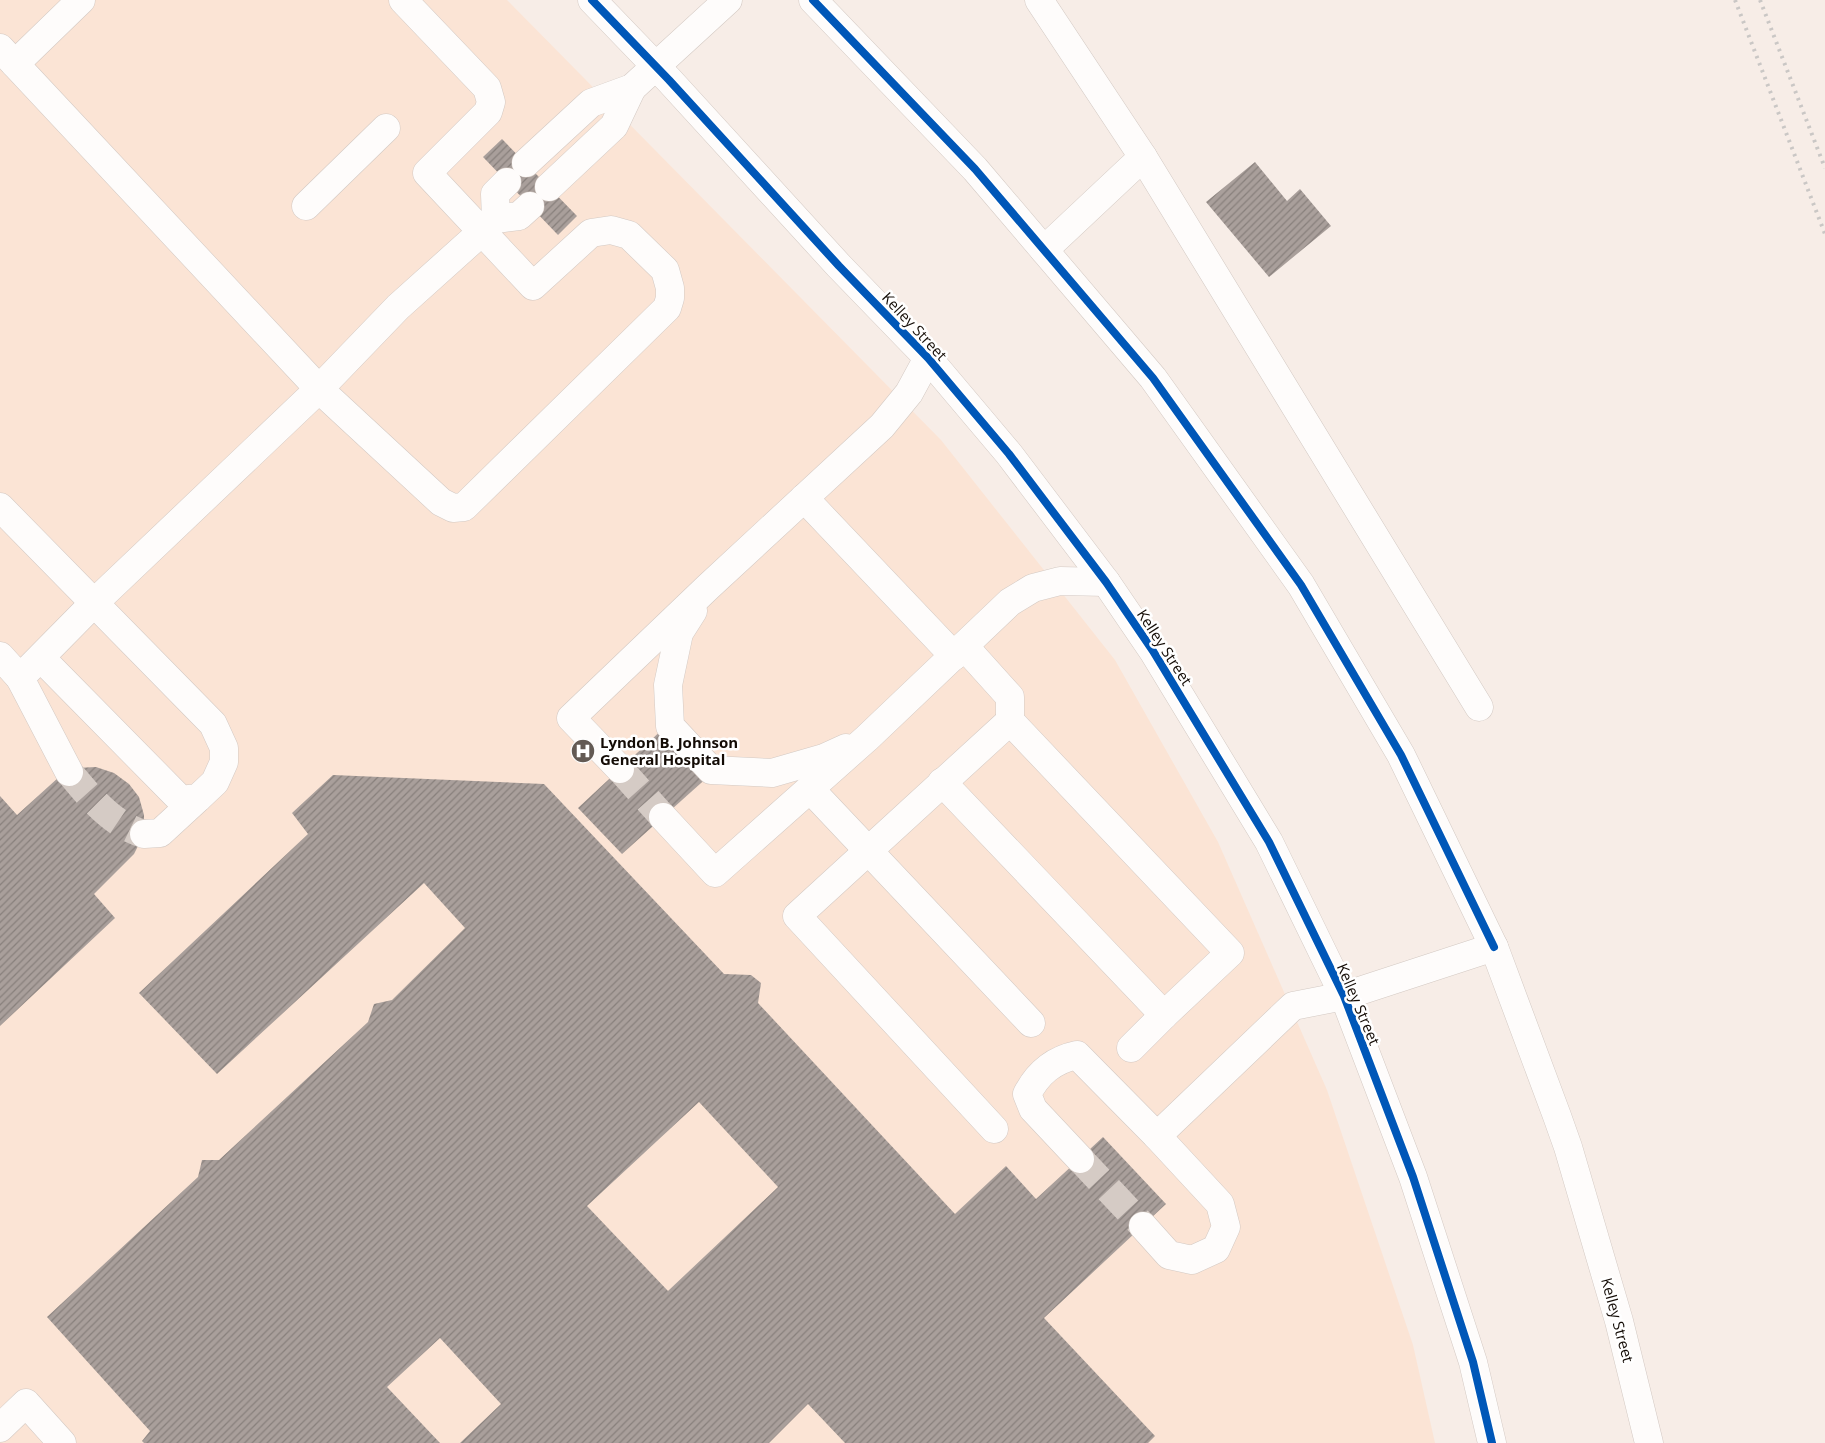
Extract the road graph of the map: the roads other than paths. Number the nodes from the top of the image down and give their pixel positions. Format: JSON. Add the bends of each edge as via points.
{"nodes":[{"id":1,"x":81,"y":0,"type":"edge"},
{"id":2,"x":403,"y":0,"type":"edge"},
{"id":3,"x":592,"y":0,"type":"edge"},
{"id":4,"x":728,"y":0,"type":"edge"},
{"id":5,"x":813,"y":0,"type":"edge"},
{"id":6,"x":1039,"y":0,"type":"edge"},
{"id":7,"x":8,"y":56,"type":"edge"},
{"id":8,"x":656,"y":66,"type":"junction"},
{"id":9,"x":632,"y":88,"type":"junction"},
{"id":10,"x":386,"y":128,"type":"dead end"},
{"id":11,"x":1143,"y":157,"type":"junction"},
{"id":12,"x":526,"y":163,"type":"dead end"},
{"id":13,"x":507,"y":182,"type":"dead end"},
{"id":14,"x":550,"y":187,"type":"dead end"},
{"id":15,"x":306,"y":206,"type":"dead end"},
{"id":16,"x":530,"y":206,"type":"dead end"},
{"id":17,"x":489,"y":225,"type":"junction"},
{"id":18,"x":1044,"y":250,"type":"junction"},
{"id":19,"x":928,"y":358,"type":"junction"},
{"id":20,"x":319,"y":388,"type":"junction"},
{"id":21,"x":804,"y":498,"type":"junction"},
{"id":22,"x":0,"y":507,"type":"edge"},
{"id":23,"x":1106,"y":582,"type":"junction"},
{"id":24,"x":708,"y":586,"type":"junction"},
{"id":25,"x":95,"y":602,"type":"junction"},
{"id":26,"x":959,"y":651,"type":"junction"},
{"id":27,"x":0,"y":656,"type":"edge"},
{"id":28,"x":41,"y":658,"type":"junction"},
{"id":29,"x":20,"y":678,"type":"junction"},
{"id":30,"x":1479,"y":707,"type":"dead end"},
{"id":31,"x":1010,"y":721,"type":"junction"},
{"id":32,"x":867,"y":738,"type":"junction"},
{"id":33,"x":620,"y":769,"type":"tunnel mouth"},
{"id":34,"x":68,"y":772,"type":"tunnel mouth"},
{"id":35,"x":942,"y":782,"type":"junction"},
{"id":36,"x":810,"y":788,"type":"junction"},
{"id":37,"x":198,"y":798,"type":"junction"},
{"id":38,"x":663,"y":816,"type":"tunnel mouth"},
{"id":39,"x":144,"y":834,"type":"tunnel mouth"},
{"id":40,"x":868,"y":852,"type":"junction"},
{"id":41,"x":1494,"y":947,"type":"junction"},
{"id":42,"x":1344,"y":996,"type":"junction"},
{"id":43,"x":1164,"y":1014,"type":"junction"},
{"id":44,"x":1031,"y":1023,"type":"dead end"},
{"id":45,"x":1131,"y":1048,"type":"dead end"},
{"id":46,"x":994,"y":1129,"type":"dead end"},
{"id":47,"x":1158,"y":1136,"type":"junction"},
{"id":48,"x":1080,"y":1158,"type":"tunnel mouth"},
{"id":49,"x":1143,"y":1226,"type":"tunnel mouth"},
{"id":50,"x":0,"y":1428,"type":"edge"},
{"id":51,"x":62,"y":1443,"type":"edge"},
{"id":52,"x":1492,"y":1443,"type":"edge"},
{"id":53,"x":1649,"y":1443,"type":"edge"}],
"edges":[{"from":1,"to":7,"type":"main road"},
{"from":2,"to":17,"type":"main road","via":[[487,88],[491,102],[488,112],[427,173]]},
{"from":3,"to":8,"type":"main road","name":"Kelley Street"},
{"from":4,"to":8,"type":"main road"},
{"from":5,"to":18,"type":"main road","name":"Kelley Street","via":[[975,169]]},
{"from":6,"to":11,"type":"main road"},
{"from":7,"to":20,"type":"main road"},
{"from":8,"to":9,"type":"main road"},
{"from":8,"to":19,"type":"main road","name":"Kelley Street"},
{"from":9,"to":12,"type":"main road","via":[[591,103]]},
{"from":9,"to":14,"type":"main road","via":[[614,126]]},
{"from":10,"to":15,"type":"main road"},
{"from":11,"to":18,"type":"main road"},
{"from":11,"to":30,"type":"main road"},
{"from":13,"to":17,"type":"main road","via":[[495,194]]},
{"from":16,"to":17,"type":"main road","via":[[519,216]]},
{"from":17,"to":20,"type":"main road","via":[[398,307]]},
{"from":17,"to":20,"type":"main road","via":[[533,286],[591,233],[611,230],[628,235],[665,270],[670,288],[667,308],[464,507],[454,508],[441,502]]},
{"from":18,"to":41,"type":"main road","name":"Kelley Street","via":[[1153,378],[1301,585],[1401,755]]},
{"from":19,"to":21,"type":"main road","via":[[909,393],[882,426]]},
{"from":19,"to":23,"type":"main road","name":"Kelley Street","via":[[1009,454]]},
{"from":20,"to":25,"type":"main road"},
{"from":21,"to":24,"type":"main road"},
{"from":21,"to":26,"type":"main road"},
{"from":22,"to":25,"type":"main road"},
{"from":23,"to":26,"type":"main road","via":[[1060,581],[1033,588],[1010,602]]},
{"from":23,"to":42,"type":"main road","name":"Kelley Street","via":[[1153,651],[1269,842]]},
{"from":24,"to":32,"type":"main road","via":[[679,633],[668,685],[670,726],[711,770],[772,773],[824,758]]},
{"from":24,"to":33,"type":"main road","via":[[571,718]]},
{"from":25,"to":28,"type":"main road"},
{"from":25,"to":37,"type":"main road","via":[[213,724],[224,748],[224,762],[215,782]]},
{"from":26,"to":31,"type":"main road","via":[[1010,697]]},
{"from":26,"to":32,"type":"main road"},
{"from":27,"to":29,"type":"main road"},
{"from":28,"to":29,"type":"main road"},
{"from":28,"to":37,"type":"main road","via":[[182,800]]},
{"from":29,"to":34,"type":"main road"},
{"from":31,"to":35,"type":"main road"},
{"from":31,"to":43,"type":"main road","via":[[1230,953]]},
{"from":32,"to":36,"type":"main road"},
{"from":35,"to":40,"type":"main road"},
{"from":35,"to":43,"type":"main road"},
{"from":36,"to":38,"type":"main road","via":[[715,873]]},
{"from":36,"to":40,"type":"main road"},
{"from":37,"to":39,"type":"main road","via":[[160,832]]},
{"from":40,"to":44,"type":"main road"},
{"from":40,"to":46,"type":"main road","via":[[797,916]]},
{"from":41,"to":42,"type":"main road"},
{"from":41,"to":53,"type":"main road","name":"Kelley Street","via":[[1568,1147],[1619,1321]]},
{"from":42,"to":47,"type":"main road","via":[[1293,1006]]},
{"from":42,"to":52,"type":"main road","name":"Kelley Street","via":[[1416,1187],[1473,1362]]},
{"from":43,"to":45,"type":"main road"},
{"from":47,"to":48,"type":"main road","via":[[1077,1055],[1064,1058],[1049,1065],[1027,1094],[1033,1109]]},
{"from":47,"to":49,"type":"main road","via":[[1220,1204],[1226,1227],[1216,1249],[1192,1260],[1169,1255]]},
{"from":50,"to":51,"type":"main road","via":[[26,1403]]}]}
